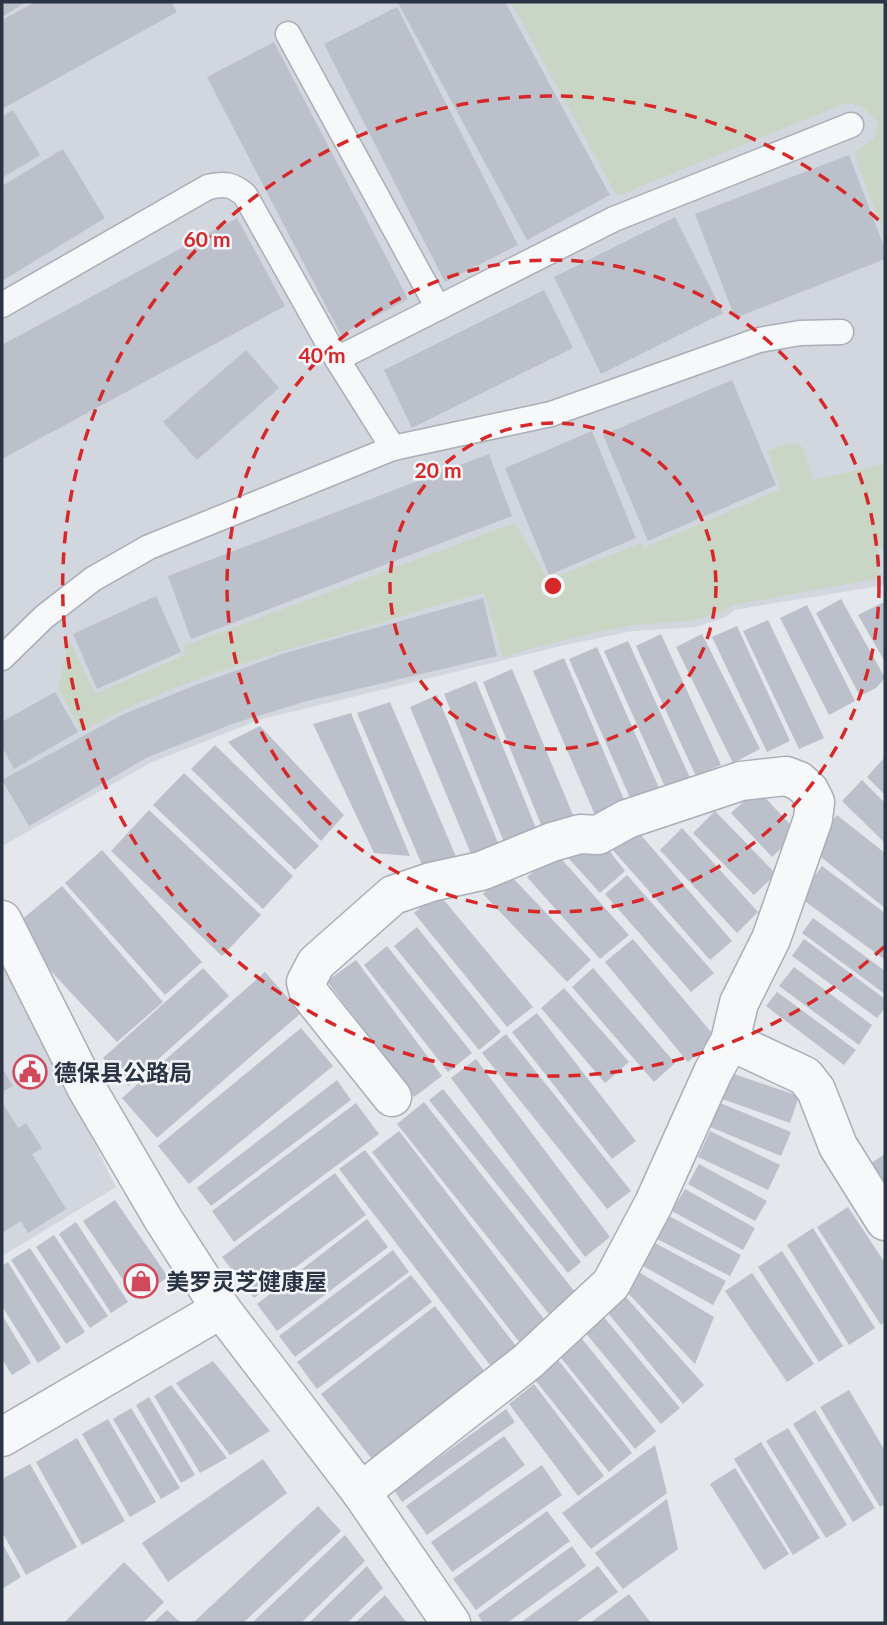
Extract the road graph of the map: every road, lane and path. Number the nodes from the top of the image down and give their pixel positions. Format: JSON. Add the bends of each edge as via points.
{"nodes":[{"id":1,"x":288,"y":34,"type":"dead end"},
{"id":2,"x":851,"y":125,"type":"dead end"},
{"id":3,"x":2,"y":305,"type":"edge"},
{"id":4,"x":438,"y":308,"type":"junction"},
{"id":5,"x":841,"y":332,"type":"dead end"},
{"id":6,"x":337,"y":359,"type":"junction"},
{"id":7,"x":393,"y":448,"type":"junction"},
{"id":8,"x":2,"y":658,"type":"edge"},
{"id":9,"x":2,"y":920,"type":"edge"},
{"id":10,"x":730,"y":1041,"type":"junction"},
{"id":11,"x":392,"y":1097,"type":"dead end"},
{"id":12,"x":885,"y":1221,"type":"edge"},
{"id":13,"x":220,"y":1309,"type":"junction"},
{"id":14,"x":2,"y":1437,"type":"edge"},
{"id":15,"x":361,"y":1493,"type":"junction"},
{"id":16,"x":451,"y":1623,"type":"edge"}],
"edges":[{"from":1,"to":4,"type":"lane"},
{"from":2,"to":4,"type":"lane","via":[[614,219]]},
{"from":3,"to":6,"type":"lane","via":[[208,187],[223,184],[235,186],[245,195]]},
{"from":4,"to":6,"type":"lane"},
{"from":5,"to":7,"type":"lane","via":[[759,340],[551,414]]},
{"from":6,"to":7,"type":"lane"},
{"from":7,"to":8,"type":"lane","via":[[149,547],[83,587]]},
{"from":9,"to":13,"type":"street","via":[[88,1088]]},
{"from":10,"to":11,"type":"street","via":[[739,1003],[771,939],[813,819],[815,802],[809,790],[786,776],[741,781],[627,818],[598,835],[580,834],[552,842],[481,871],[393,895],[316,964],[306,982],[309,993]]},
{"from":10,"to":12,"type":"street","via":[[806,1076],[838,1146]]},
{"from":10,"to":15,"type":"street","via":[[611,1284],[527,1362]]},
{"from":13,"to":14,"type":"street"},
{"from":13,"to":15,"type":"street"},
{"from":15,"to":16,"type":"street"}]}
